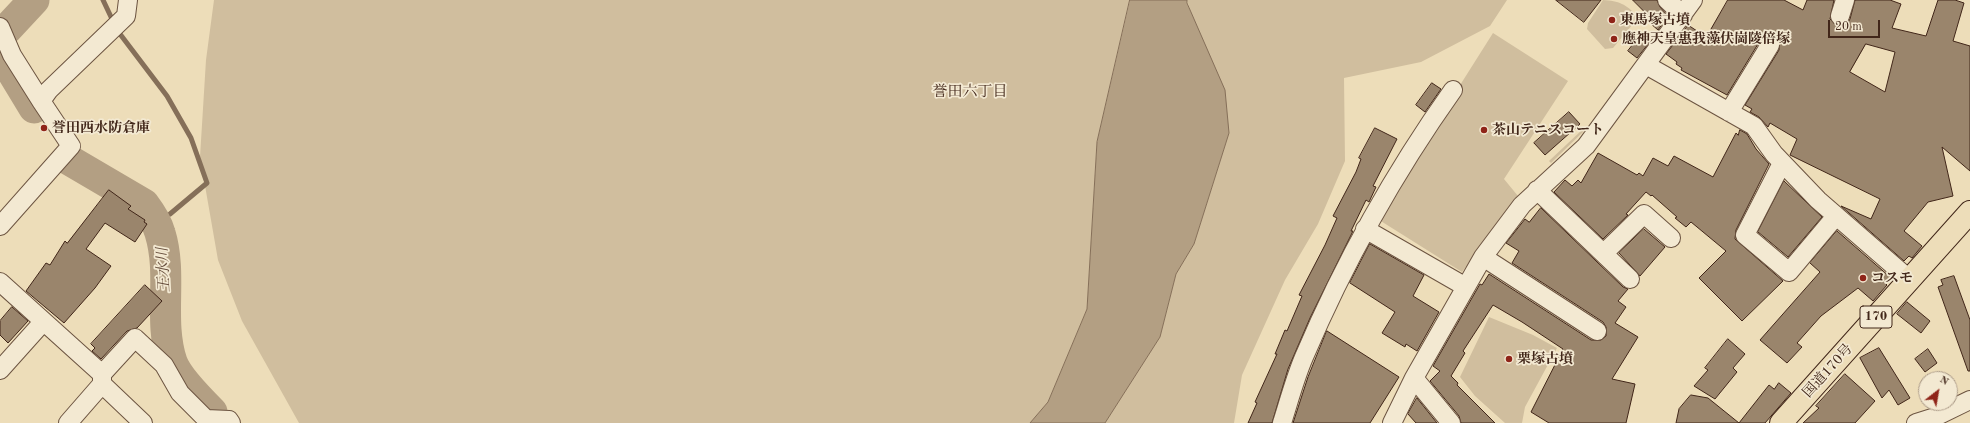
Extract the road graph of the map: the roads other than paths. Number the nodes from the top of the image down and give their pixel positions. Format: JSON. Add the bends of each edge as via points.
{"nodes":[{"id":1,"x":128,"y":0,"type":"edge"},
{"id":2,"x":1667,"y":0,"type":"edge"},
{"id":3,"x":1693,"y":0,"type":"edge"},
{"id":4,"x":1683,"y":16,"type":"junction"},
{"id":5,"x":0,"y":27,"type":"edge"},
{"id":6,"x":1770,"y":45,"type":"dead end"},
{"id":7,"x":1646,"y":65,"type":"junction"},
{"id":8,"x":1453,"y":90,"type":"dead end"},
{"id":9,"x":42,"y":101,"type":"junction"},
{"id":10,"x":1729,"y":112,"type":"junction"},
{"id":11,"x":1782,"y":163,"type":"junction"},
{"id":12,"x":1537,"y":190,"type":"junction"},
{"id":13,"x":1970,"y":212,"type":"edge"},
{"id":14,"x":1836,"y":216,"type":"junction"},
{"id":15,"x":0,"y":226,"type":"edge"},
{"id":16,"x":1365,"y":229,"type":"junction"},
{"id":17,"x":1671,"y":238,"type":"dead end"},
{"id":18,"x":1604,"y":253,"type":"junction"},
{"id":19,"x":1483,"y":258,"type":"junction"},
{"id":20,"x":1630,"y":279,"type":"dead end"},
{"id":21,"x":1910,"y":279,"type":"junction"},
{"id":22,"x":0,"y":282,"type":"edge"},
{"id":23,"x":1466,"y":286,"type":"junction"},
{"id":24,"x":43,"y":322,"type":"junction"},
{"id":25,"x":1597,"y":331,"type":"dead end"},
{"id":26,"x":0,"y":370,"type":"edge"},
{"id":27,"x":1414,"y":378,"type":"junction"},
{"id":28,"x":102,"y":379,"type":"junction"},
{"id":29,"x":1970,"y":400,"type":"edge"},
{"id":30,"x":68,"y":423,"type":"edge"},
{"id":31,"x":143,"y":423,"type":"edge"},
{"id":32,"x":231,"y":423,"type":"edge"},
{"id":33,"x":1282,"y":423,"type":"edge"},
{"id":34,"x":1392,"y":423,"type":"edge"},
{"id":35,"x":1451,"y":423,"type":"edge"},
{"id":36,"x":1781,"y":423,"type":"edge"},
{"id":37,"x":1916,"y":423,"type":"edge"}],
"edges":[{"from":1,"to":9,"type":"street","via":[[126,16],[49,90]]},
{"from":2,"to":4,"type":"street"},
{"from":3,"to":4,"type":"street"},
{"from":4,"to":7,"type":"street"},
{"from":5,"to":9,"type":"street","via":[[12,55]]},
{"from":6,"to":10,"type":"street"},
{"from":7,"to":10,"type":"street"},
{"from":7,"to":12,"type":"street","via":[[1586,146]]},
{"from":8,"to":16,"type":"street","via":[[1425,130]]},
{"from":9,"to":15,"type":"street","via":[[71,146]]},
{"from":10,"to":11,"type":"street","via":[[1754,126]]},
{"from":11,"to":14,"type":"street"},
{"from":11,"to":14,"type":"street","via":[[1745,235],[1789,272]]},
{"from":12,"to":18,"type":"street"},
{"from":12,"to":19,"type":"street","via":[[1513,217]]},
{"from":13,"to":21,"type":"highway","name":"国道170号","number":"170"},
{"from":14,"to":21,"type":"street"},
{"from":16,"to":23,"type":"street"},
{"from":16,"to":33,"type":"street","via":[[1304,358]]},
{"from":17,"to":18,"type":"street","via":[[1644,214]]},
{"from":18,"to":20,"type":"street"},
{"from":19,"to":23,"type":"street"},
{"from":19,"to":25,"type":"street"},
{"from":21,"to":36,"type":"highway","name":"国道170号","number":"170"},
{"from":22,"to":24,"type":"street"},
{"from":23,"to":27,"type":"street"},
{"from":24,"to":26,"type":"street"},
{"from":24,"to":28,"type":"street"},
{"from":27,"to":34,"type":"street"},
{"from":27,"to":35,"type":"street"},
{"from":28,"to":30,"type":"street"},
{"from":28,"to":31,"type":"street"},
{"from":28,"to":32,"type":"street","via":[[135,338],[164,365],[180,393],[206,419],[229,420]]},
{"from":29,"to":37,"type":"street"}]}
